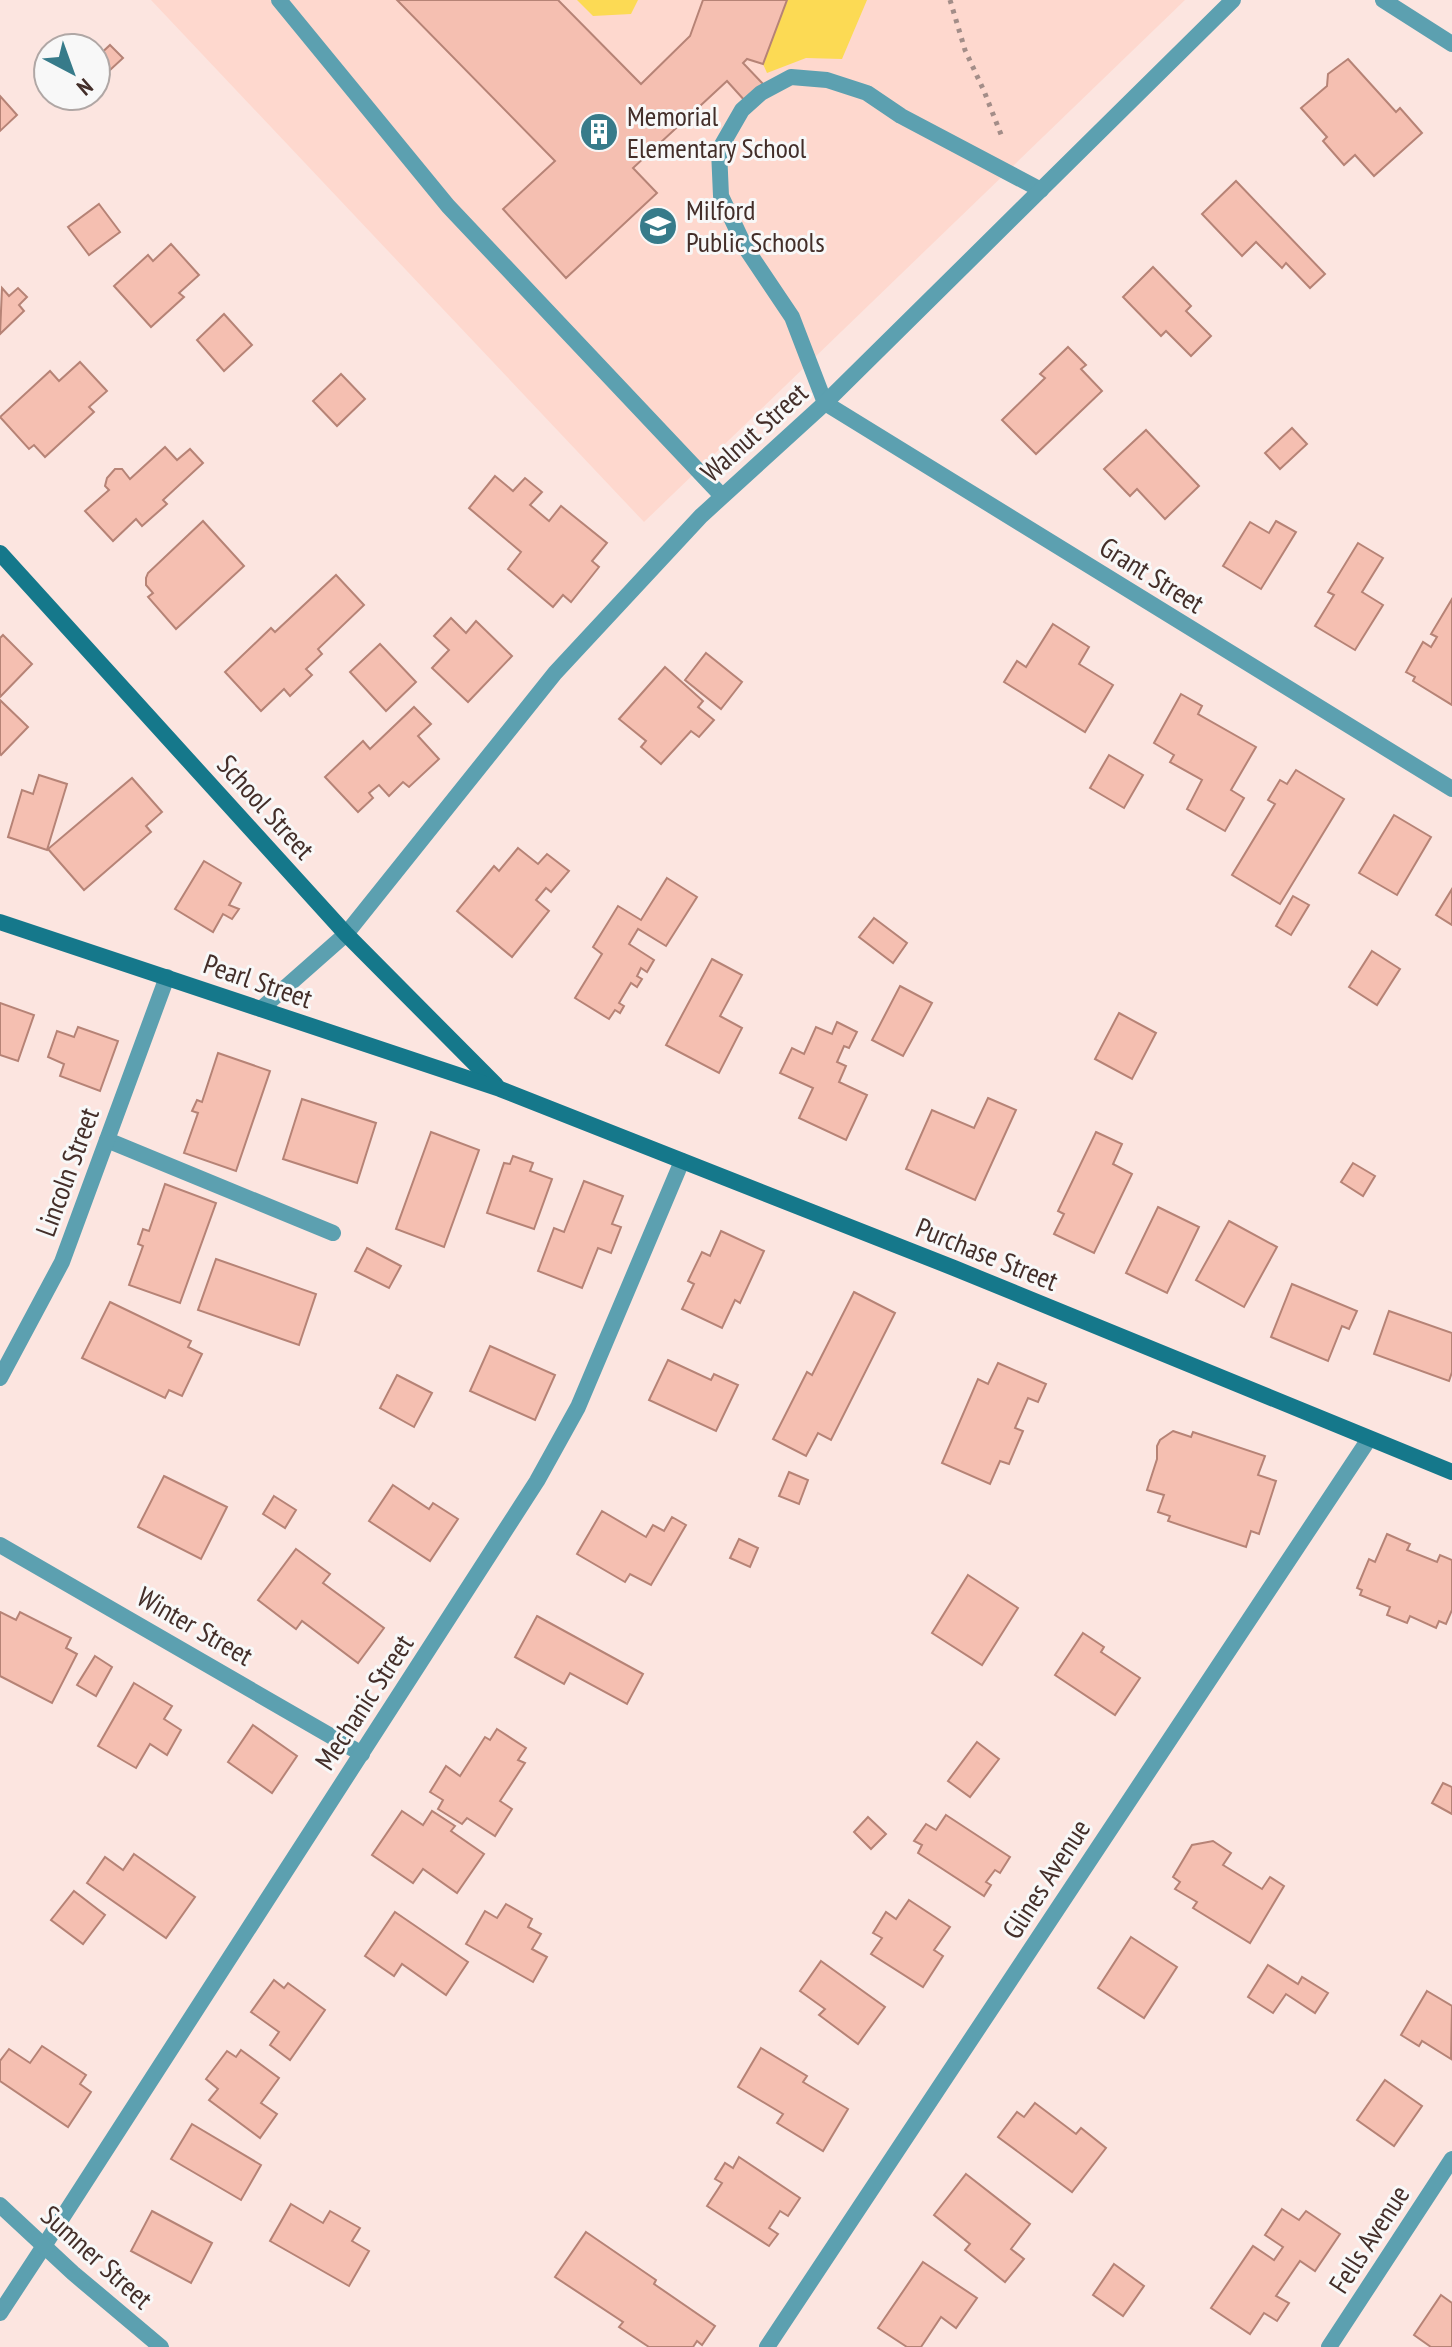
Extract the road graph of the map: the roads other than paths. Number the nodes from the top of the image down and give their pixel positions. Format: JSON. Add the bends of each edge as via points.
{"nodes":[{"id":1,"x":279,"y":0,"type":"edge"},
{"id":2,"x":1233,"y":0,"type":"edge"},
{"id":3,"x":1383,"y":0,"type":"edge"},
{"id":4,"x":1452,"y":44,"type":"edge"},
{"id":5,"x":1041,"y":190,"type":"junction"},
{"id":6,"x":825,"y":403,"type":"junction"},
{"id":7,"x":722,"y":496,"type":"junction"},
{"id":8,"x":0,"y":553,"type":"edge"},
{"id":9,"x":1452,"y":789,"type":"edge"},
{"id":10,"x":0,"y":922,"type":"edge"},
{"id":11,"x":346,"y":934,"type":"junction"},
{"id":12,"x":167,"y":977,"type":"junction"},
{"id":13,"x":261,"y":1009,"type":"junction"},
{"id":14,"x":500,"y":1089,"type":"junction"},
{"id":15,"x":107,"y":1140,"type":"junction"},
{"id":16,"x":682,"y":1161,"type":"junction"},
{"id":17,"x":333,"y":1233,"type":"dead end"},
{"id":18,"x":0,"y":1378,"type":"edge"},
{"id":19,"x":1369,"y":1439,"type":"junction"},
{"id":20,"x":1452,"y":1472,"type":"edge"},
{"id":21,"x":0,"y":1545,"type":"edge"},
{"id":22,"x":362,"y":1754,"type":"junction"},
{"id":23,"x":1452,"y":2159,"type":"edge"},
{"id":24,"x":0,"y":2205,"type":"edge"},
{"id":25,"x":44,"y":2246,"type":"junction"},
{"id":26,"x":0,"y":2313,"type":"edge"},
{"id":27,"x":161,"y":2347,"type":"edge"},
{"id":28,"x":767,"y":2347,"type":"edge"},
{"id":29,"x":1329,"y":2347,"type":"edge"}],
"edges":[{"from":1,"to":7,"type":"street","via":[[448,206]]},
{"from":2,"to":5,"type":"street","name":"Walnut Street"},
{"from":3,"to":4,"type":"street"},
{"from":5,"to":6,"type":"street","name":"Walnut Street"},
{"from":5,"to":6,"type":"street","via":[[867,93],[827,80],[791,77],[742,110],[719,150],[721,196],[745,247],[792,317]]},
{"from":6,"to":7,"type":"street","name":"Walnut Street"},
{"from":6,"to":9,"type":"street","name":"Grant Street"},
{"from":7,"to":11,"type":"street","name":"Walnut Street","via":[[555,673]]},
{"from":8,"to":11,"type":"main road","name":"School Street"},
{"from":10,"to":12,"type":"main road","name":"Pearl Street"},
{"from":11,"to":13,"type":"street","name":"Walnut Street"},
{"from":11,"to":14,"type":"main road","name":"School Street"},
{"from":12,"to":13,"type":"main road","name":"Pearl Street"},
{"from":12,"to":15,"type":"street","name":"Lincoln Street"},
{"from":13,"to":14,"type":"main road","name":"Pearl Street"},
{"from":14,"to":16,"type":"main road","name":"Purchase Street"},
{"from":15,"to":17,"type":"street"},
{"from":15,"to":18,"type":"street","name":"Lincoln Street","via":[[62,1262]]},
{"from":16,"to":19,"type":"main road","name":"Purchase Street"},
{"from":16,"to":22,"type":"street","name":"Mechanic Street","via":[[578,1407],[537,1481]]},
{"from":19,"to":20,"type":"main road","name":"Purchase Street"},
{"from":19,"to":28,"type":"street","name":"Glines Avenue"},
{"from":21,"to":22,"type":"street","name":"Winter Street"},
{"from":22,"to":25,"type":"street","name":"Mechanic Street"},
{"from":23,"to":29,"type":"street","name":"Fells Avenue"},
{"from":24,"to":25,"type":"street","name":"Sumner Street"},
{"from":25,"to":26,"type":"street","name":"Mechanic Street"},
{"from":25,"to":27,"type":"street","name":"Sumner Street"}]}
